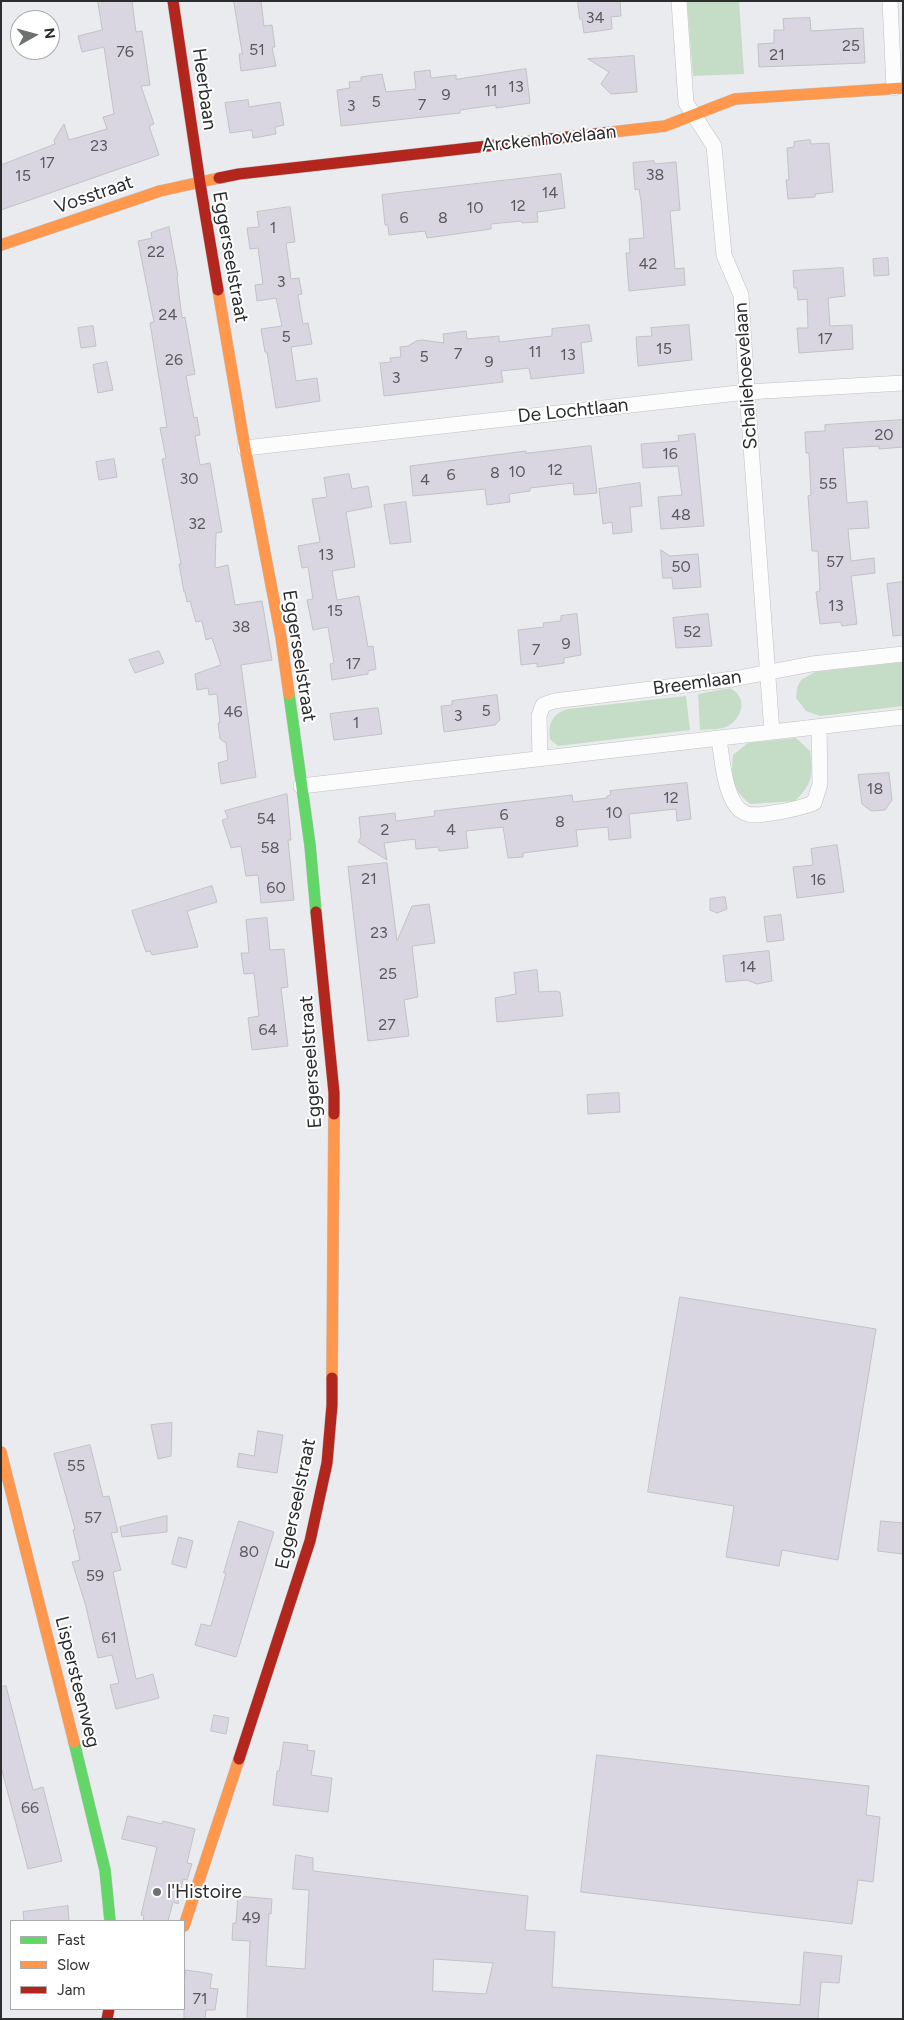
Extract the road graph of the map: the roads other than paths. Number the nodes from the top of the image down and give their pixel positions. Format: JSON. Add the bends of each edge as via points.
{"nodes":[{"id":1,"x":173,"y":1,"type":"edge"},
{"id":2,"x":679,"y":1,"type":"edge"},
{"id":3,"x":890,"y":1,"type":"edge"},
{"id":4,"x":898,"y":88,"type":"edge"},
{"id":5,"x":694,"y":115,"type":"junction"},
{"id":6,"x":200,"y":183,"type":"junction"},
{"id":7,"x":1,"y":244,"type":"edge"},
{"id":8,"x":903,"y":383,"type":"edge"},
{"id":9,"x":747,"y":392,"type":"junction"},
{"id":10,"x":245,"y":448,"type":"junction"},
{"id":11,"x":903,"y":654,"type":"edge"},
{"id":12,"x":768,"y":673,"type":"junction"},
{"id":13,"x":903,"y":717,"type":"edge"},
{"id":14,"x":819,"y":727,"type":"junction"},
{"id":15,"x":772,"y":732,"type":"junction"},
{"id":16,"x":719,"y":739,"type":"junction"},
{"id":17,"x":540,"y":757,"type":"junction"},
{"id":18,"x":301,"y":786,"type":"junction"},
{"id":19,"x":1,"y":1452,"type":"edge"},
{"id":20,"x":110,"y":1920,"type":"edge"},
{"id":21,"x":185,"y":1923,"type":"edge"}],
"edges":[{"from":1,"to":6,"type":"street","name":"Heerbaan"},
{"from":2,"to":5,"type":"street","name":"Schaliehoevelaan","via":[[686,103]]},
{"from":3,"to":4,"type":"street","name":"Arckenhovelaan"},
{"from":4,"to":5,"type":"street","name":"Arckenhovelaan","via":[[735,99]]},
{"from":5,"to":6,"type":"street","name":"Arckenhovelaan","via":[[665,126],[238,174]]},
{"from":5,"to":9,"type":"street","name":"Schaliehoevelaan","via":[[714,146],[724,255],[741,295]]},
{"from":6,"to":7,"type":"street","name":"Vosstraat","via":[[160,191]]},
{"from":6,"to":10,"type":"street","name":"Eggerseelstraat"},
{"from":8,"to":9,"type":"street","name":"De Lochtlaan"},
{"from":9,"to":10,"type":"street","name":"De Lochtlaan"},
{"from":9,"to":12,"type":"street","name":"Schaliehoevelaan"},
{"from":10,"to":18,"type":"street","name":"Eggerseelstraat","via":[[281,637]]},
{"from":11,"to":12,"type":"street","name":"Breemlaan","via":[[812,664]]},
{"from":12,"to":15,"type":"street","name":"Schaliehoevelaan"},
{"from":12,"to":17,"type":"street","name":"Breemlaan","via":[[554,701],[543,706],[539,716]]},
{"from":13,"to":14,"type":"street"},
{"from":14,"to":15,"type":"street"},
{"from":14,"to":16,"type":"street","via":[[820,784],[814,803],[795,810],[756,816],[744,813],[734,805],[727,787]]},
{"from":15,"to":16,"type":"street"},
{"from":16,"to":17,"type":"street"},
{"from":17,"to":18,"type":"street"},
{"from":18,"to":21,"type":"street","name":"Eggerseelstraat","via":[[312,863],[334,1093],[332,1405],[326,1463],[310,1541]]},
{"from":19,"to":20,"type":"street","name":"Lispersteenweg","via":[[105,1870]]}]}
